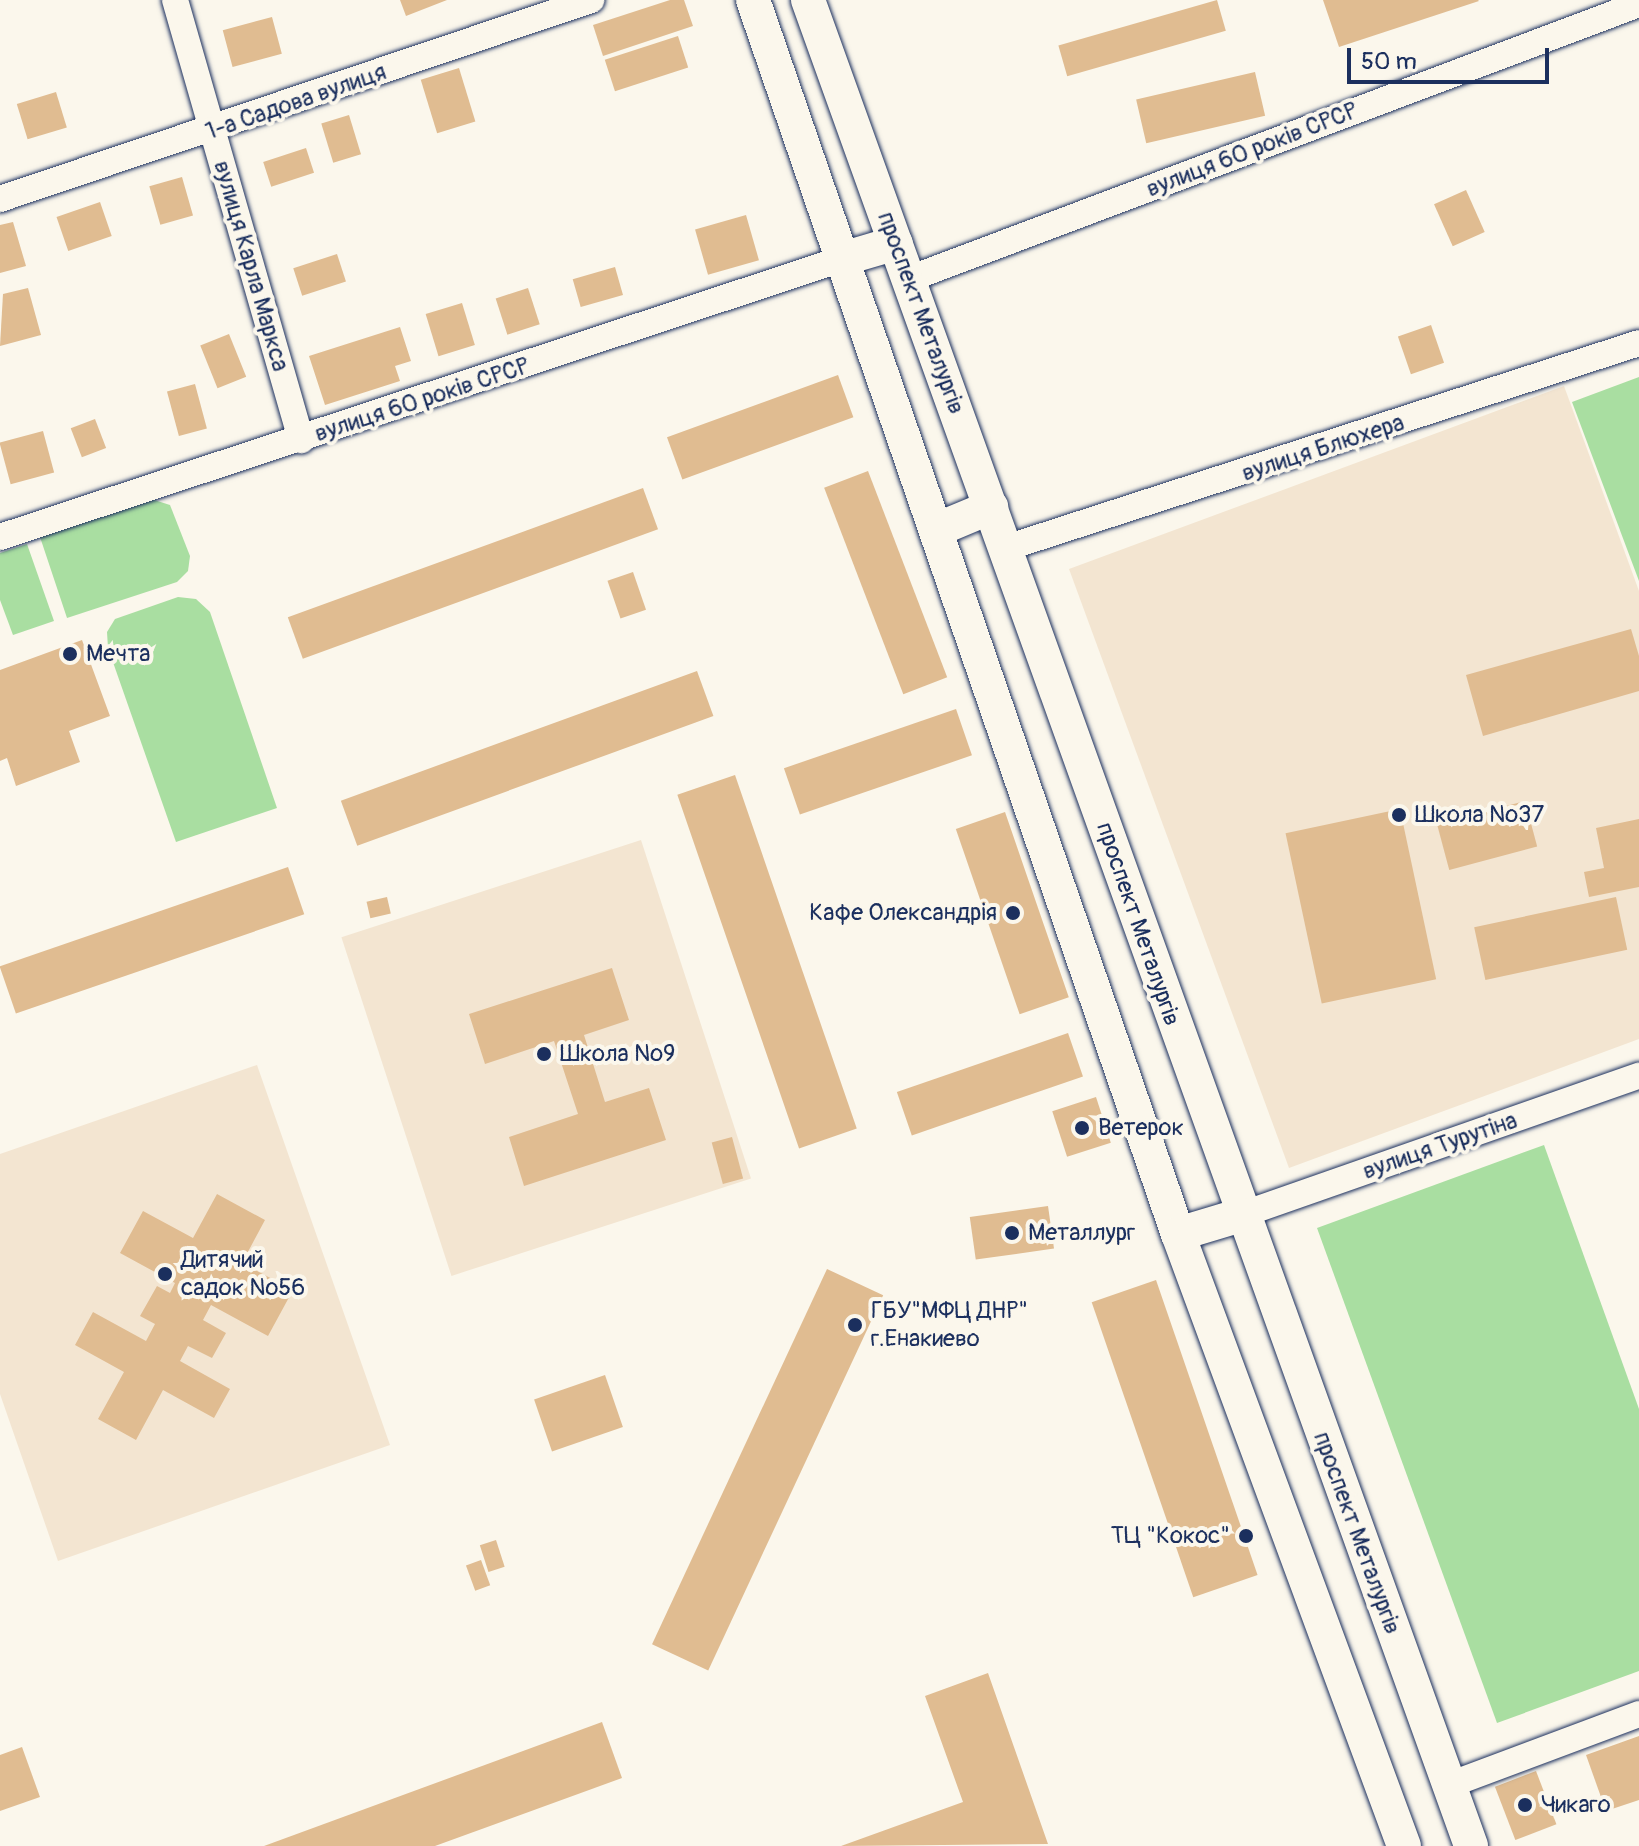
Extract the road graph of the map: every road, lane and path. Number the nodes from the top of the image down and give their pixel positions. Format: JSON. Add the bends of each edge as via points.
{"nodes":[{"id":1,"x":175,"y":0,"type":"edge"},
{"id":2,"x":591,"y":0,"type":"edge"},
{"id":3,"x":753,"y":0,"type":"edge"},
{"id":4,"x":808,"y":0,"type":"edge"},
{"id":5,"x":1639,"y":4,"type":"edge"},
{"id":6,"x":213,"y":132,"type":"junction"},
{"id":7,"x":0,"y":199,"type":"edge"},
{"id":8,"x":896,"y":243,"type":"junction"},
{"id":9,"x":842,"y":259,"type":"junction"},
{"id":10,"x":909,"y":279,"type":"junction"},
{"id":11,"x":1639,"y":343,"type":"edge"},
{"id":12,"x":301,"y":440,"type":"junction"},
{"id":13,"x":991,"y":507,"type":"junction"},
{"id":14,"x":936,"y":530,"type":"junction"},
{"id":15,"x":0,"y":537,"type":"edge"},
{"id":16,"x":1006,"y":548,"type":"junction"},
{"id":17,"x":1639,"y":1076,"type":"edge"},
{"id":18,"x":1241,"y":1215,"type":"junction"},
{"id":19,"x":1178,"y":1234,"type":"junction"},
{"id":20,"x":1639,"y":1714,"type":"edge"},
{"id":21,"x":1449,"y":1785,"type":"junction"},
{"id":22,"x":1404,"y":1846,"type":"edge"},
{"id":23,"x":1471,"y":1846,"type":"edge"}],
"edges":[{"from":1,"to":6,"type":"street","name":"вулиця Карла Маркса"},
{"from":2,"to":6,"type":"street","name":"1-а Садова вулиця"},
{"from":3,"to":9,"type":"street"},
{"from":4,"to":8,"type":"street","name":"проспект Металургів"},
{"from":5,"to":10,"type":"street","name":"вулиця 60 років СРСР"},
{"from":6,"to":7,"type":"street","name":"1-а Садова вулиця"},
{"from":6,"to":12,"type":"street","name":"вулиця Карла Маркса"},
{"from":8,"to":9,"type":"street"},
{"from":8,"to":10,"type":"street","name":"проспект Металургів"},
{"from":9,"to":12,"type":"street","name":"вулиця 60 років СРСР"},
{"from":9,"to":14,"type":"street"},
{"from":10,"to":13,"type":"street","name":"проспект Металургів"},
{"from":11,"to":16,"type":"street","name":"вулиця Блюхера"},
{"from":12,"to":15,"type":"street","name":"вулиця 60 років СРСР"},
{"from":13,"to":14,"type":"street"},
{"from":13,"to":16,"type":"street","name":"проспект Металургів"},
{"from":14,"to":19,"type":"street"},
{"from":16,"to":18,"type":"street","name":"проспект Металургів"},
{"from":17,"to":18,"type":"street","name":"вулиця Турутіна"},
{"from":18,"to":19,"type":"street"},
{"from":18,"to":21,"type":"street","name":"проспект Металургів"},
{"from":19,"to":22,"type":"street"},
{"from":20,"to":21,"type":"street"},
{"from":21,"to":23,"type":"street","name":"проспект Металургів"}]}
